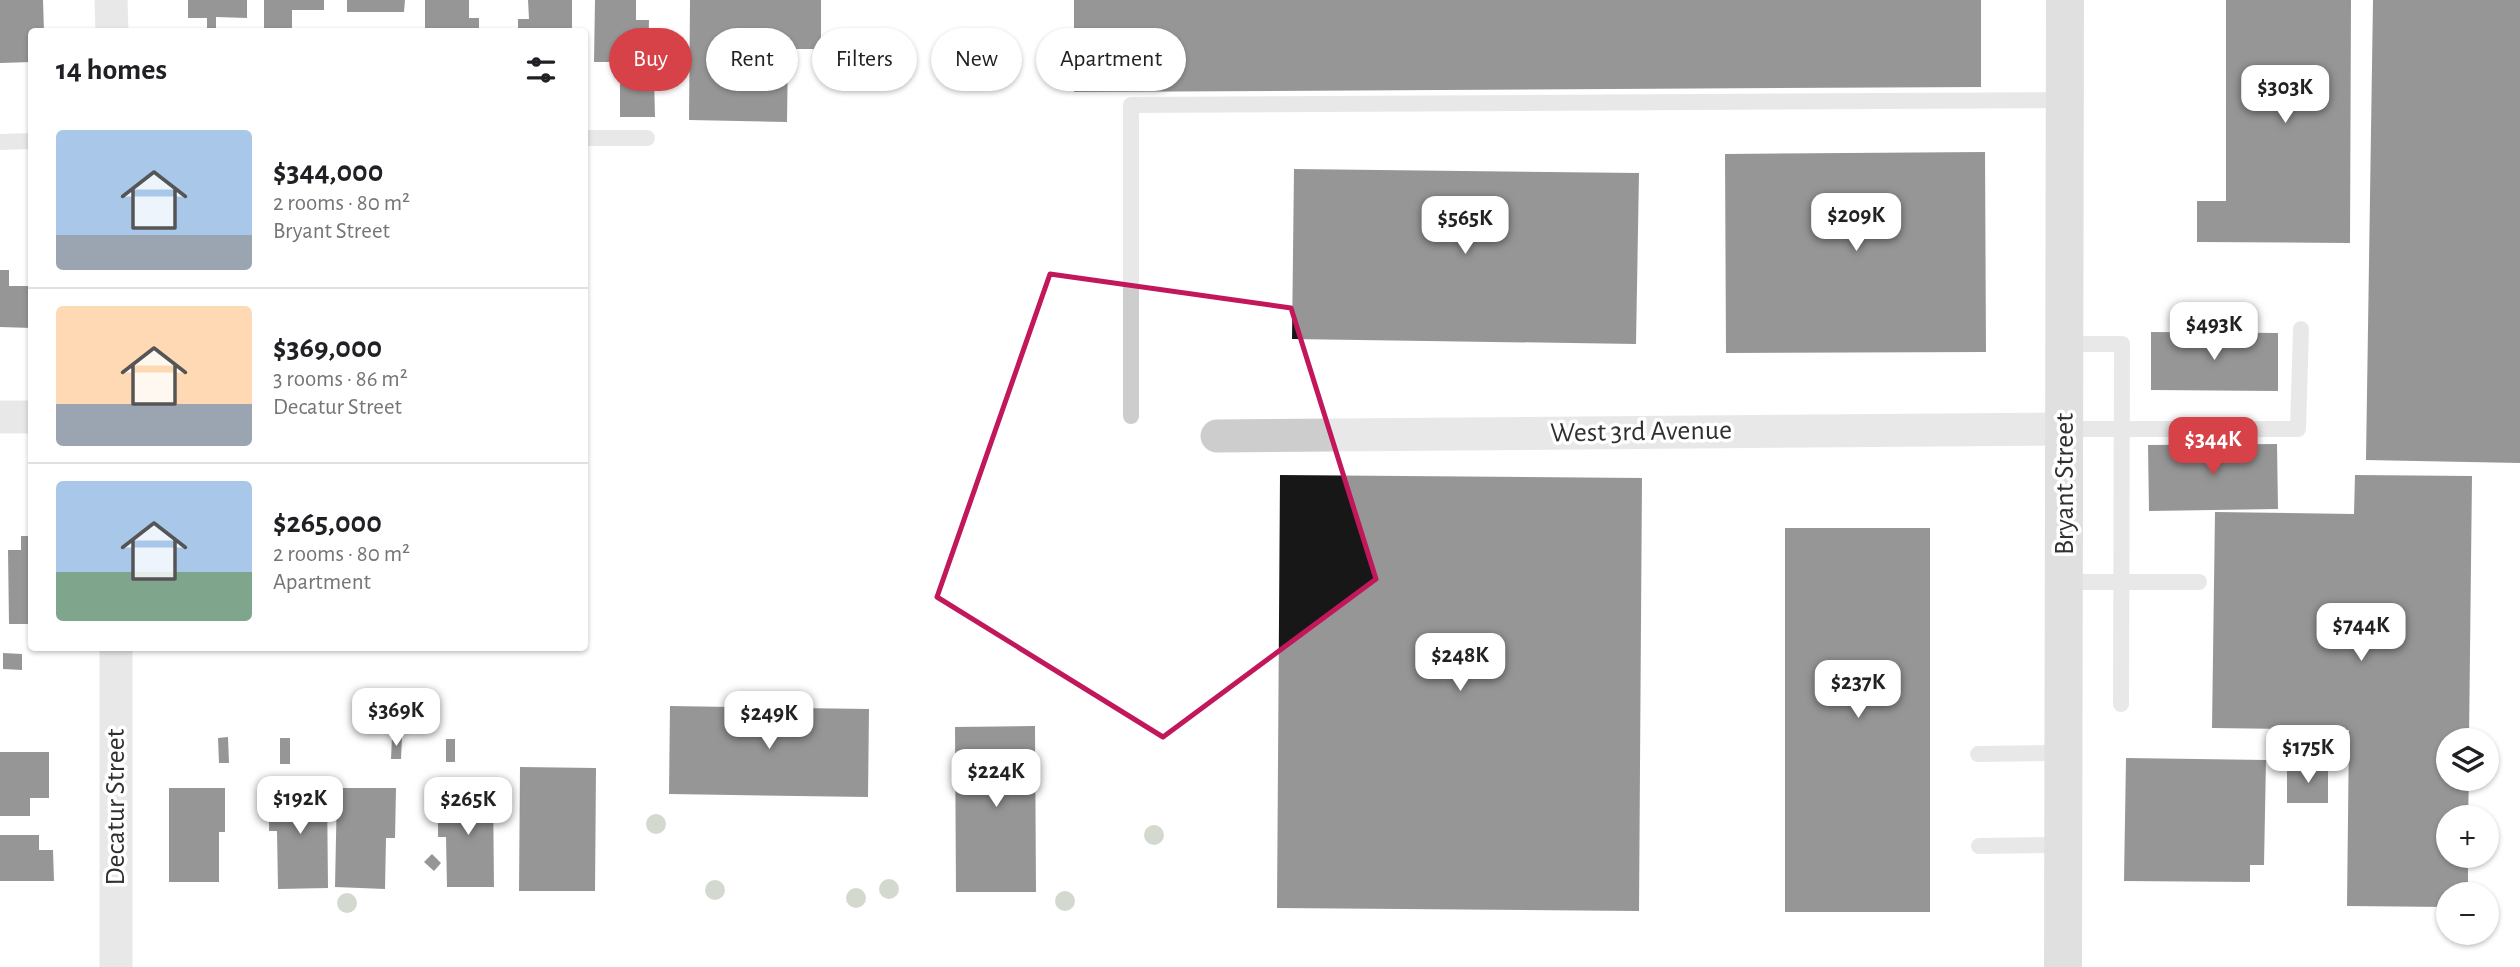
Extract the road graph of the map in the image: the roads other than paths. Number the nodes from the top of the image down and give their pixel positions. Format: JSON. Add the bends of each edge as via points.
{"nodes":[{"id":1,"x":111,"y":0,"type":"edge"},
{"id":2,"x":2065,"y":0,"type":"edge"},
{"id":3,"x":112,"y":28,"type":"edge"},
{"id":4,"x":2065,"y":100,"type":"junction"},
{"id":5,"x":588,"y":138,"type":"edge"},
{"id":6,"x":647,"y":138,"type":"dead end"},
{"id":7,"x":28,"y":141,"type":"edge"},
{"id":8,"x":0,"y":142,"type":"edge"},
{"id":9,"x":2301,"y":329,"type":"dead end"},
{"id":10,"x":2065,"y":344,"type":"junction"},
{"id":11,"x":1131,"y":416,"type":"dead end"},
{"id":12,"x":0,"y":417,"type":"edge"},
{"id":13,"x":28,"y":417,"type":"edge"},
{"id":14,"x":2121,"y":428,"type":"junction"},
{"id":15,"x":2065,"y":429,"type":"junction"},
{"id":16,"x":1217,"y":436,"type":"dead end"},
{"id":17,"x":2065,"y":582,"type":"junction"},
{"id":18,"x":2121,"y":582,"type":"junction"},
{"id":19,"x":2199,"y":582,"type":"dead end"},
{"id":20,"x":116,"y":651,"type":"edge"},
{"id":21,"x":2121,"y":704,"type":"dead end"},
{"id":22,"x":2064,"y":753,"type":"junction"},
{"id":23,"x":1978,"y":754,"type":"dead end"},
{"id":24,"x":2063,"y":845,"type":"junction"},
{"id":25,"x":1979,"y":846,"type":"dead end"},
{"id":26,"x":116,"y":967,"type":"edge"},
{"id":27,"x":2063,"y":967,"type":"edge"}],
"edges":[{"from":1,"to":3,"type":"street"},
{"from":2,"to":4,"type":"street","name":"Bryant Street"},
{"from":4,"to":10,"type":"street","name":"Bryant Street"},
{"from":4,"to":11,"type":"lane","via":[[1131,104]]},
{"from":5,"to":6,"type":"lane"},
{"from":7,"to":8,"type":"lane"},
{"from":9,"to":14,"type":"lane","via":[[2298,429]]},
{"from":10,"to":14,"type":"lane","via":[[2122,344]]},
{"from":10,"to":15,"type":"street","name":"Bryant Street"},
{"from":12,"to":13,"type":"street"},
{"from":14,"to":15,"type":"lane"},
{"from":14,"to":18,"type":"lane"},
{"from":15,"to":16,"type":"street","name":"West 3rd Avenue"},
{"from":15,"to":17,"type":"street","name":"Bryant Street"},
{"from":17,"to":18,"type":"lane"},
{"from":17,"to":22,"type":"street","name":"Bryant Street"},
{"from":18,"to":19,"type":"lane"},
{"from":18,"to":21,"type":"lane"},
{"from":20,"to":26,"type":"street","name":"Decatur Street"},
{"from":22,"to":23,"type":"lane"},
{"from":22,"to":24,"type":"street","name":"Bryant Street"},
{"from":24,"to":25,"type":"lane"},
{"from":24,"to":27,"type":"street","name":"Bryant Street"}]}
